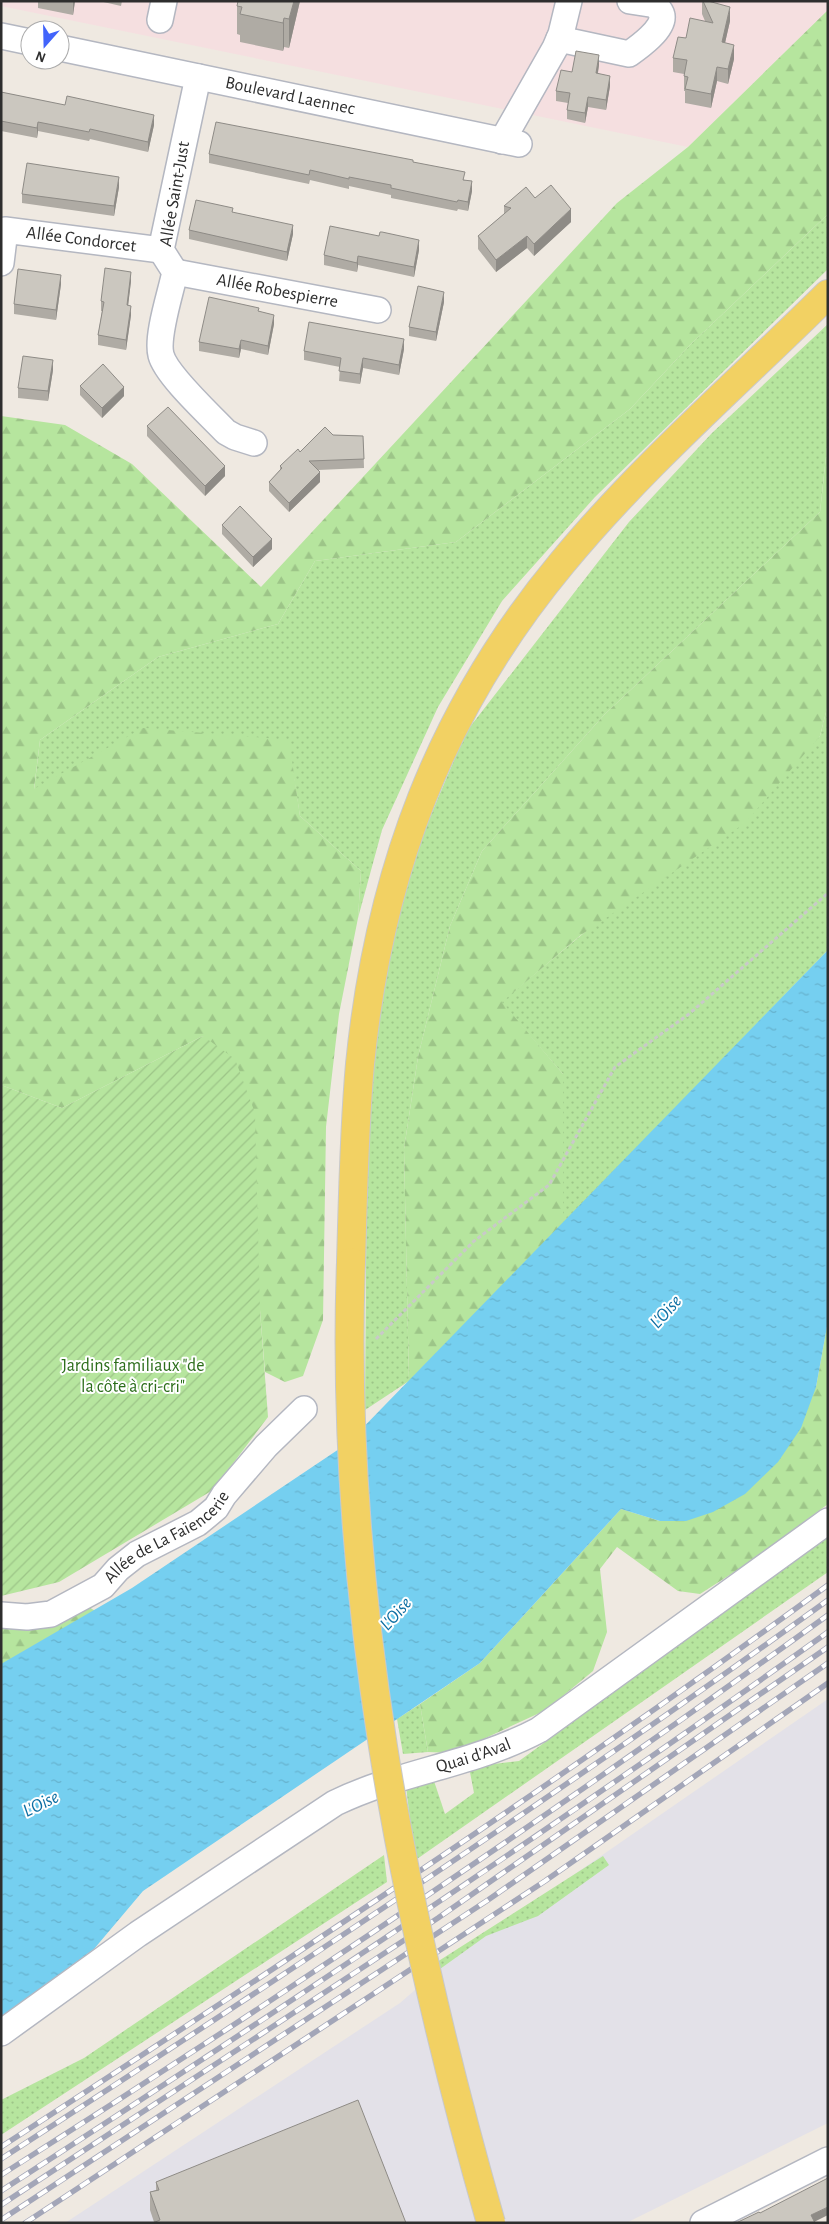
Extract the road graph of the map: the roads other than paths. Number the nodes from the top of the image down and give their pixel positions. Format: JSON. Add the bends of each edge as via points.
{"nodes":[{"id":1,"x":569,"y":1,"type":"edge"},
{"id":2,"x":630,"y":1,"type":"edge"},
{"id":3,"x":1,"y":36,"type":"edge"},
{"id":4,"x":559,"y":39,"type":"junction"},
{"id":5,"x":20,"y":40,"type":"edge"},
{"id":6,"x":70,"y":50,"type":"edge"},
{"id":7,"x":198,"y":77,"type":"junction"},
{"id":8,"x":162,"y":250,"type":"junction"},
{"id":9,"x":1,"y":263,"type":"edge"},
{"id":10,"x":175,"y":272,"type":"junction"},
{"id":11,"x":828,"y":294,"type":"edge"},
{"id":12,"x":378,"y":310,"type":"dead end"},
{"id":13,"x":254,"y":443,"type":"dead end"},
{"id":14,"x":304,"y":1410,"type":"dead end"},
{"id":15,"x":828,"y":1521,"type":"edge"},
{"id":16,"x":1,"y":1615,"type":"edge"},
{"id":17,"x":1,"y":2033,"type":"edge"},
{"id":18,"x":828,"y":2160,"type":"edge"},
{"id":19,"x":491,"y":2223,"type":"edge"},
{"id":20,"x":703,"y":2223,"type":"edge"}],
"edges":[{"from":1,"to":4,"type":"street"},
{"from":2,"to":4,"type":"street","via":[[656,6],[662,14],[662,23],[643,45],[628,54]]},
{"from":3,"to":5,"type":"street"},
{"from":4,"to":7,"type":"street","name":"Boulevard Laennec","via":[[511,143]]},
{"from":6,"to":7,"type":"street","name":"Boulevard Laennec"},
{"from":7,"to":8,"type":"street","name":"Allée Saint-Just"},
{"from":8,"to":9,"type":"street","name":"Allée Condorcet","via":[[5,230]]},
{"from":8,"to":10,"type":"street","name":"Allée Saint-Just"},
{"from":10,"to":12,"type":"street","name":"Allée Robespierre"},
{"from":10,"to":13,"type":"street","name":"Allée Saint-Just","via":[[161,336],[164,363],[226,432]]},
{"from":11,"to":19,"type":"main road","bridge":true,"via":[[660,455],[576,547],[500,646],[473,689],[425,789],[398,862],[374,969],[358,1090],[351,1262],[350,1380],[364,1593],[383,1744],[422,1955],[453,2087]]},
{"from":14,"to":16,"type":"street","name":"Allée de La Faïencerie","via":[[266,1446],[224,1494],[216,1508],[198,1523],[137,1554],[103,1586],[50,1614]]},
{"from":15,"to":17,"type":"street","name":"Quai d'Aval","via":[[539,1730],[476,1758],[368,1789],[335,1803],[103,1959]]},
{"from":18,"to":20,"type":"street"}]}
